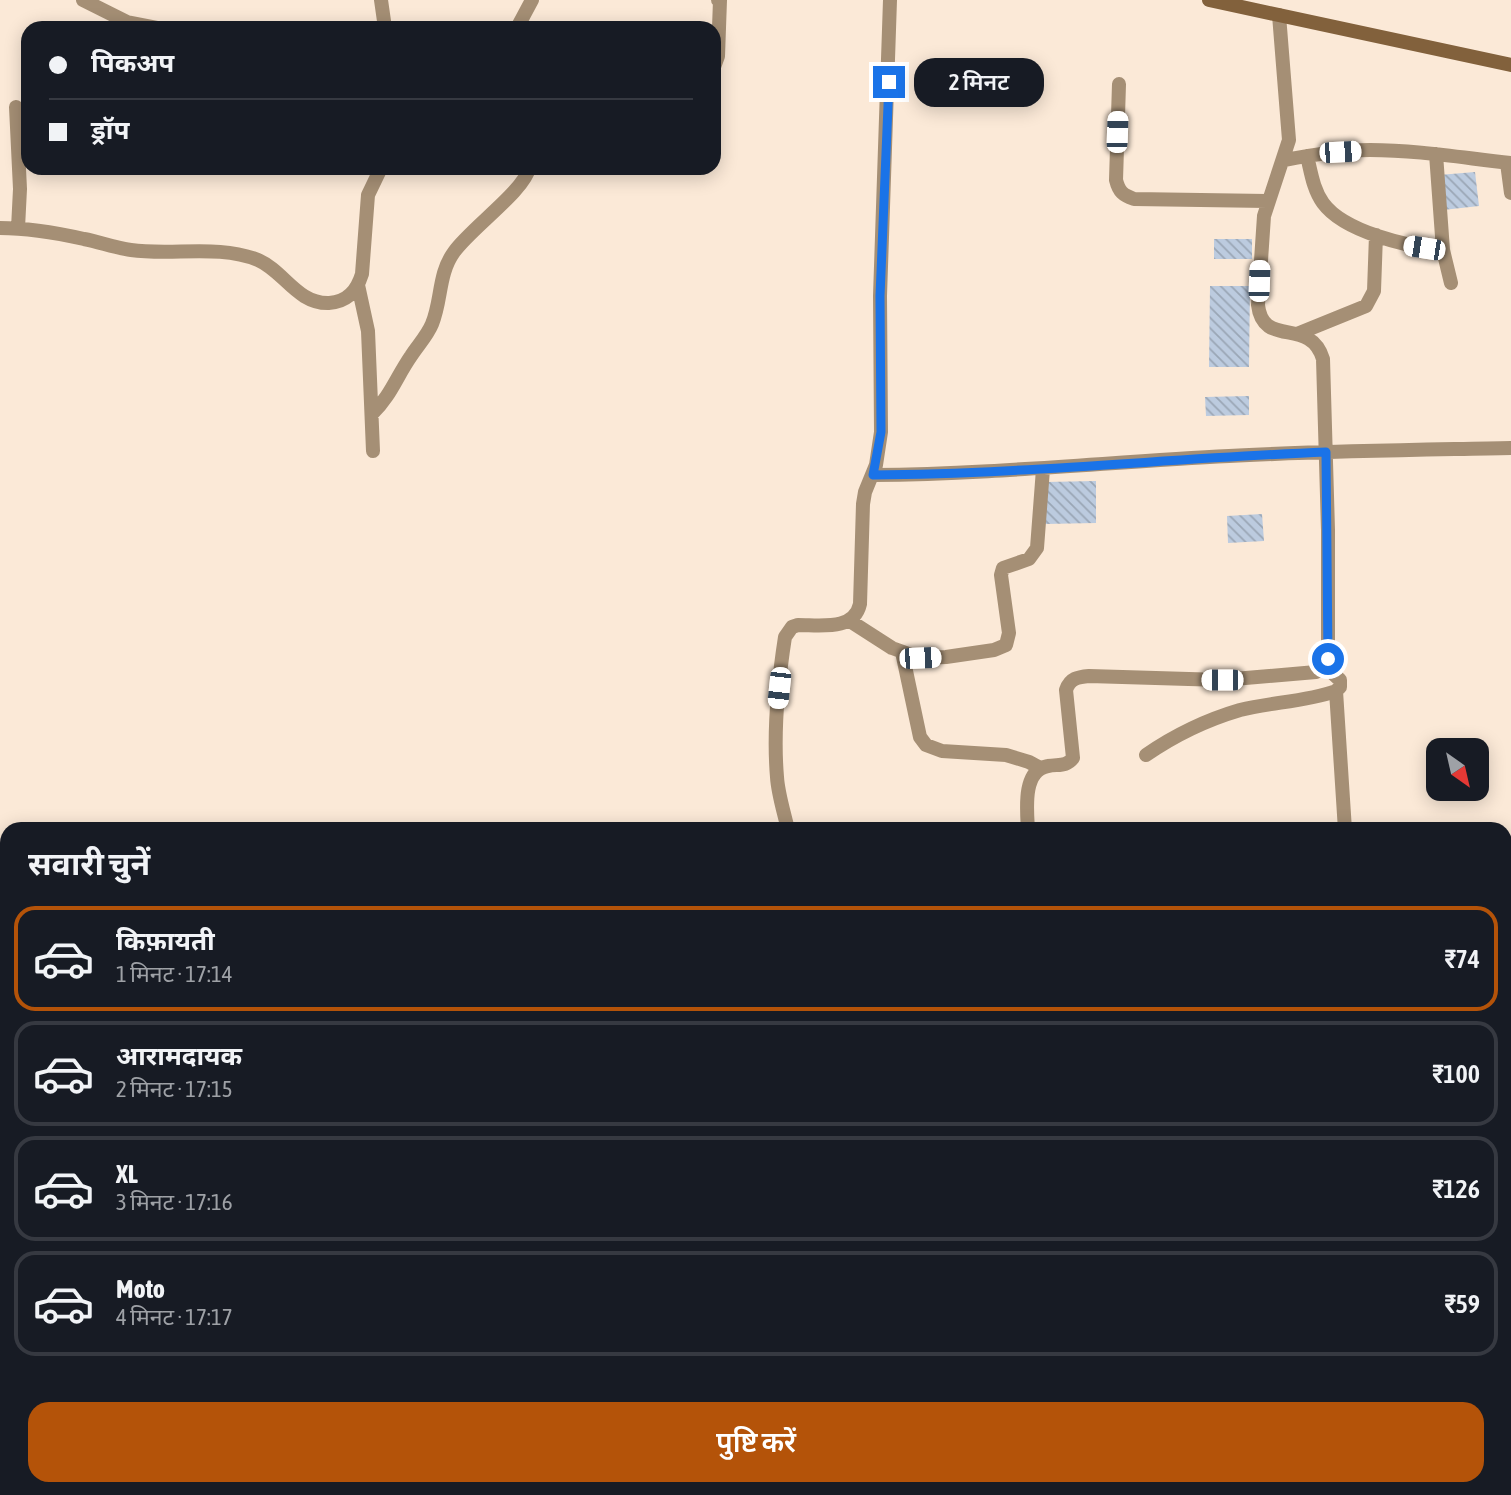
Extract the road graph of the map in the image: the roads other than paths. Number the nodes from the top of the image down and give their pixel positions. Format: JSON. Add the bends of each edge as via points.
{"nodes":[{"id":1,"x":83,"y":0,"type":"edge"},
{"id":2,"x":382,"y":0,"type":"edge"},
{"id":3,"x":532,"y":0,"type":"edge"},
{"id":4,"x":718,"y":0,"type":"edge"},
{"id":5,"x":890,"y":0,"type":"edge"},
{"id":6,"x":1209,"y":0,"type":"edge"},
{"id":7,"x":1279,"y":15,"type":"junction"},
{"id":8,"x":125,"y":21,"type":"edge"},
{"id":9,"x":384,"y":21,"type":"edge"},
{"id":10,"x":521,"y":21,"type":"edge"},
{"id":11,"x":719,"y":21,"type":"edge"},
{"id":12,"x":1511,"y":65,"type":"edge"},
{"id":13,"x":1119,"y":84,"type":"dead end"},
{"id":14,"x":16,"y":107,"type":"dead end"},
{"id":15,"x":1436,"y":154,"type":"junction"},
{"id":16,"x":1307,"y":156,"type":"junction"},
{"id":17,"x":1284,"y":160,"type":"junction"},
{"id":18,"x":1509,"y":163,"type":"edge"},
{"id":19,"x":378,"y":175,"type":"edge"},
{"id":20,"x":526,"y":175,"type":"edge"},
{"id":21,"x":1511,"y":193,"type":"edge"},
{"id":22,"x":1267,"y":201,"type":"junction"},
{"id":23,"x":0,"y":228,"type":"edge"},
{"id":24,"x":18,"y":228,"type":"junction"},
{"id":25,"x":1376,"y":235,"type":"junction"},
{"id":26,"x":1443,"y":250,"type":"junction"},
{"id":27,"x":1451,"y":283,"type":"dead end"},
{"id":28,"x":358,"y":285,"type":"junction"},
{"id":29,"x":1297,"y":334,"type":"junction"},
{"id":30,"x":372,"y":414,"type":"junction"},
{"id":31,"x":1511,"y":447,"type":"edge"},
{"id":32,"x":373,"y":452,"type":"dead end"},
{"id":33,"x":1326,"y":452,"type":"junction"},
{"id":34,"x":1043,"y":469,"type":"junction"},
{"id":35,"x":873,"y":475,"type":"junction"},
{"id":36,"x":850,"y":621,"type":"junction"},
{"id":37,"x":902,"y":652,"type":"junction"},
{"id":38,"x":1326,"y":667,"type":"junction"},
{"id":39,"x":1336,"y":691,"type":"junction"},
{"id":40,"x":1146,"y":755,"type":"dead end"},
{"id":41,"x":1040,"y":768,"type":"junction"},
{"id":42,"x":786,"y":822,"type":"edge"},
{"id":43,"x":1028,"y":822,"type":"edge"},
{"id":44,"x":1344,"y":822,"type":"edge"}],
"edges":[{"from":1,"to":8,"type":"street"},
{"from":2,"to":9,"type":"street"},
{"from":3,"to":10,"type":"street"},
{"from":4,"to":11,"type":"street"},
{"from":5,"to":35,"type":"street","via":[[880,296],[881,432]]},
{"from":6,"to":7,"type":"street"},
{"from":7,"to":12,"type":"street"},
{"from":7,"to":17,"type":"street","via":[[1289,125]]},
{"from":13,"to":22,"type":"street","via":[[1116,180],[1124,195],[1134,199]]},
{"from":14,"to":24,"type":"street"},
{"from":15,"to":16,"type":"street","via":[[1372,150]]},
{"from":15,"to":18,"type":"street"},
{"from":15,"to":26,"type":"street"},
{"from":16,"to":17,"type":"street"},
{"from":16,"to":25,"type":"street","via":[[1324,204],[1341,219]]},
{"from":17,"to":22,"type":"street"},
{"from":18,"to":21,"type":"street"},
{"from":19,"to":28,"type":"street","via":[[369,195]]},
{"from":20,"to":30,"type":"street","via":[[454,252],[441,278],[432,324],[387,398]]},
{"from":22,"to":29,"type":"street","via":[[1259,316],[1267,327]]},
{"from":23,"to":24,"type":"street"},
{"from":24,"to":28,"type":"street","via":[[131,250],[227,253],[258,260],[312,301],[342,300]]},
{"from":25,"to":26,"type":"street","via":[[1409,246]]},
{"from":25,"to":29,"type":"street","via":[[1374,291],[1366,306]]},
{"from":26,"to":27,"type":"street"},
{"from":28,"to":30,"type":"street","via":[[368,331]]},
{"from":29,"to":33,"type":"street","via":[[1316,344],[1323,359]]},
{"from":30,"to":32,"type":"street"},
{"from":31,"to":33,"type":"street"},
{"from":33,"to":34,"type":"street"},
{"from":33,"to":38,"type":"street"},
{"from":34,"to":35,"type":"street"},
{"from":34,"to":37,"type":"street","via":[[1037,548],[1029,559],[1003,568],[1001,575],[1009,633],[1006,645],[946,657],[920,658]]},
{"from":35,"to":36,"type":"street","via":[[863,504],[860,604]]},
{"from":36,"to":37,"type":"street"},
{"from":36,"to":42,"type":"street","via":[[799,625],[785,636],[776,748]]},
{"from":37,"to":41,"type":"street","via":[[920,737],[926,745],[942,751],[1006,755]]},
{"from":38,"to":39,"type":"street","via":[[1340,680]]},
{"from":38,"to":41,"type":"street","via":[[1316,672],[1222,680],[1079,677],[1068,683],[1066,690],[1073,758],[1065,765]]},
{"from":39,"to":40,"type":"street","via":[[1207,721]]},
{"from":39,"to":44,"type":"street"},
{"from":41,"to":43,"type":"street","via":[[1027,795]]}]}
